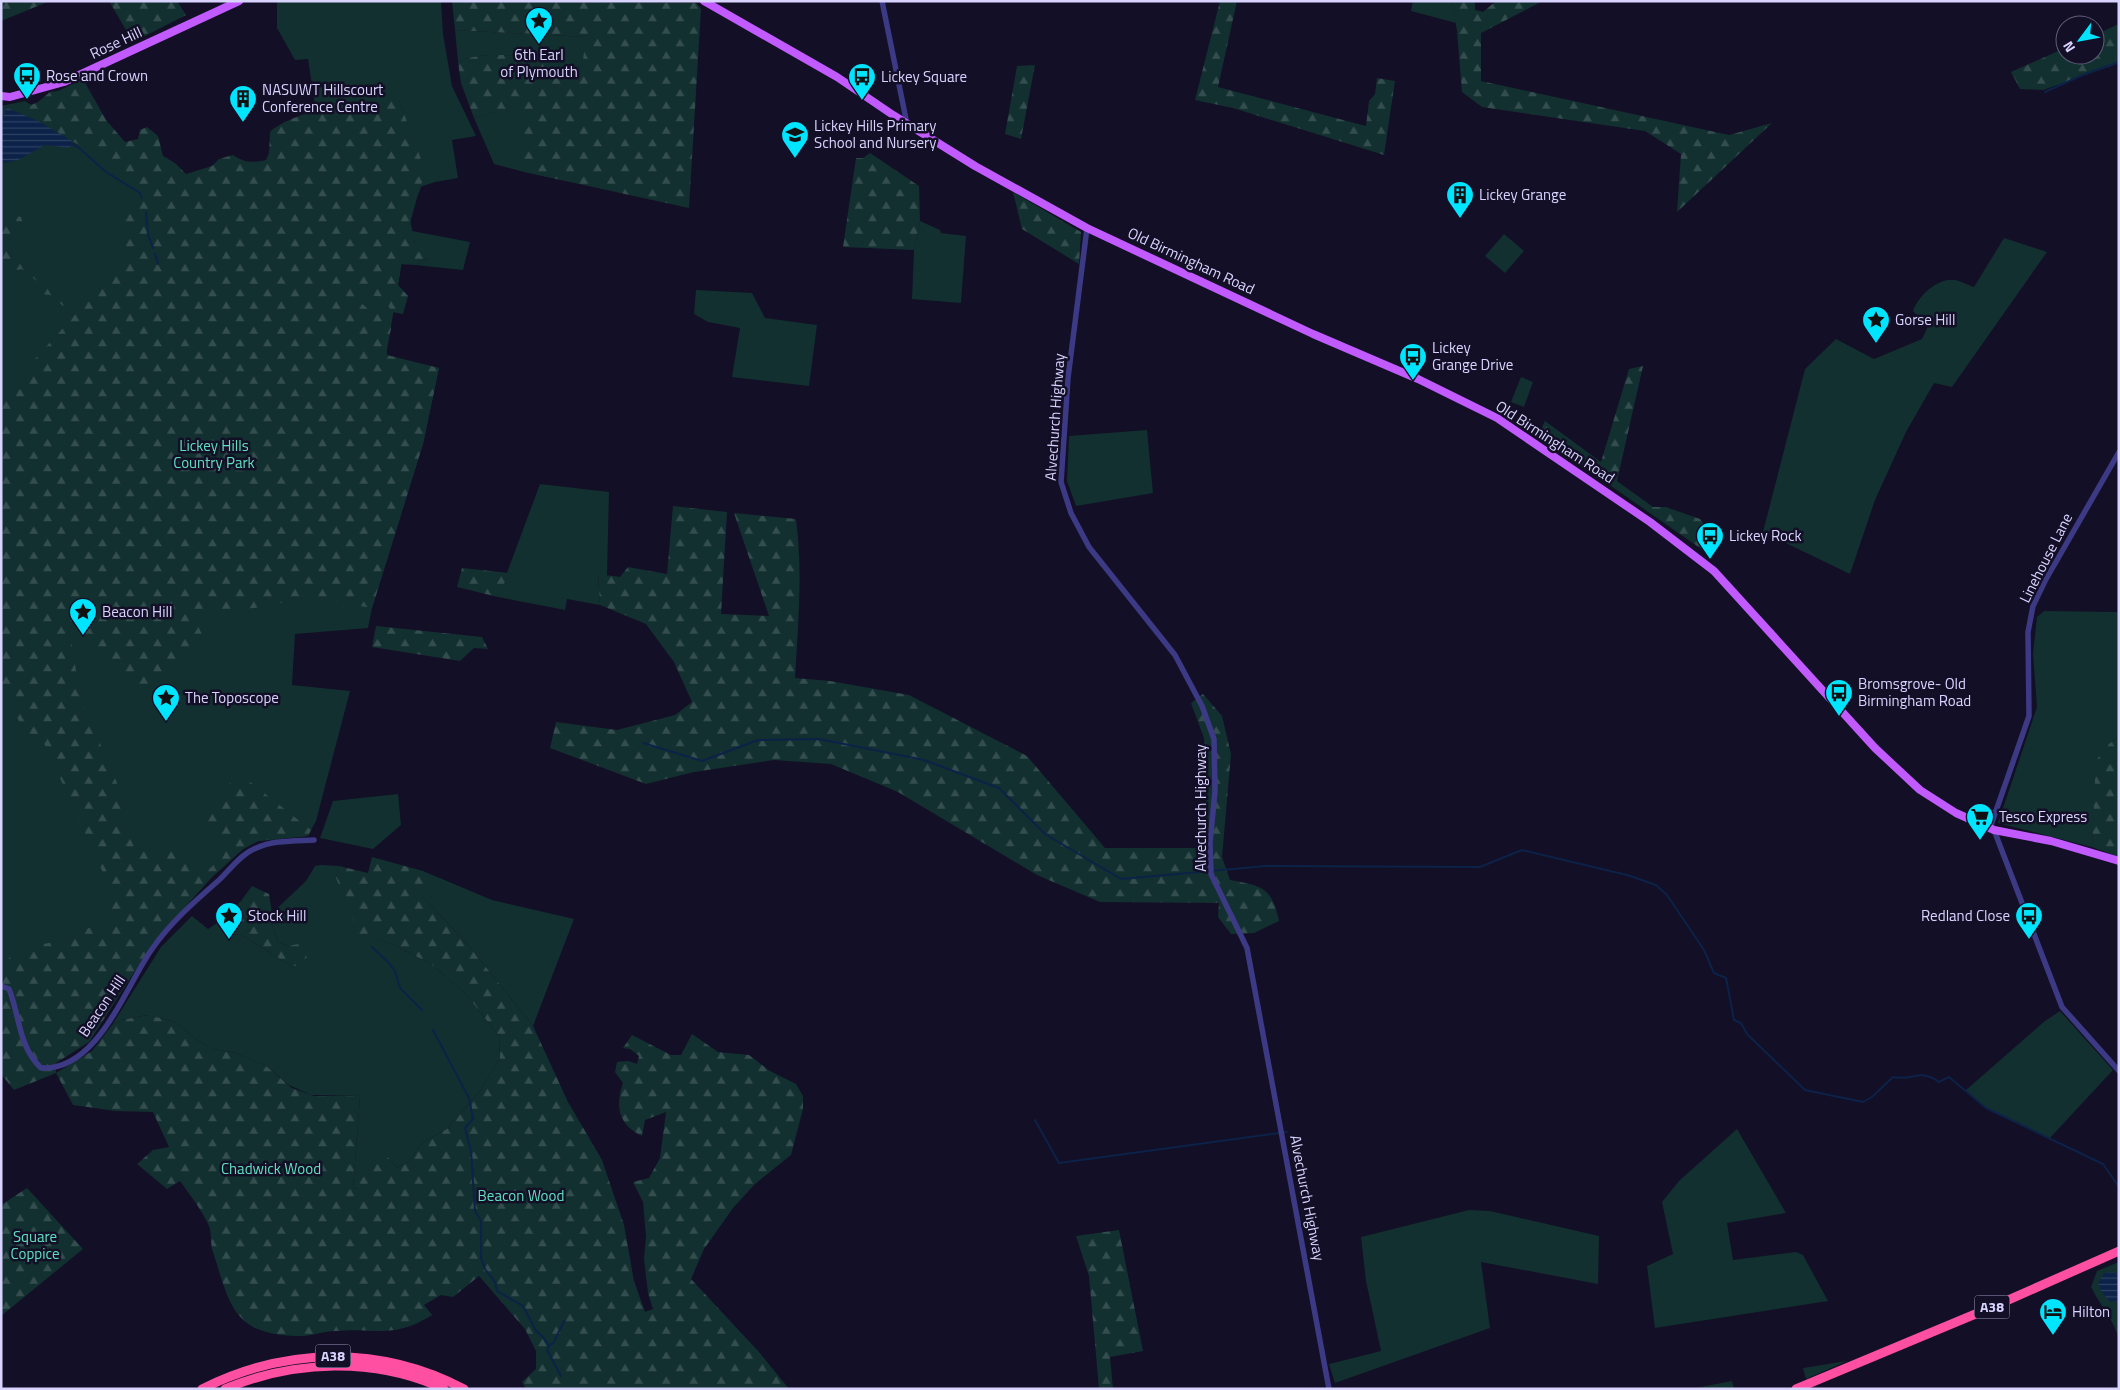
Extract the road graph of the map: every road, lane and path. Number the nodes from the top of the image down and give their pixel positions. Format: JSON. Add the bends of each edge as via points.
{"nodes":[{"id":1,"x":239,"y":1,"type":"edge"},
{"id":2,"x":704,"y":1,"type":"edge"},
{"id":3,"x":882,"y":1,"type":"edge"},
{"id":4,"x":1,"y":96,"type":"edge"},
{"id":5,"x":907,"y":124,"type":"junction"},
{"id":6,"x":1088,"y":228,"type":"junction"},
{"id":7,"x":2119,"y":452,"type":"edge"},
{"id":8,"x":1992,"y":829,"type":"junction"},
{"id":9,"x":314,"y":840,"type":"dead end"},
{"id":10,"x":2119,"y":861,"type":"edge"},
{"id":11,"x":1,"y":986,"type":"edge"},
{"id":12,"x":2119,"y":1071,"type":"edge"},
{"id":13,"x":2119,"y":1251,"type":"edge"},
{"id":14,"x":202,"y":1389,"type":"edge"},
{"id":15,"x":225,"y":1389,"type":"edge"},
{"id":16,"x":444,"y":1389,"type":"edge"},
{"id":17,"x":464,"y":1389,"type":"edge"},
{"id":18,"x":1329,"y":1389,"type":"edge"},
{"id":19,"x":1796,"y":1389,"type":"edge"}],
"edges":[{"from":1,"to":4,"type":"main road","name":"Rose Hill","via":[[64,82],[10,97]]},
{"from":2,"to":5,"type":"main road","name":"Old Birmingham Road","via":[[837,77]]},
{"from":3,"to":5,"type":"street"},
{"from":5,"to":6,"type":"main road","name":"Old Birmingham Road","via":[[975,166]]},
{"from":6,"to":8,"type":"main road","name":"Old Birmingham Road","via":[[1312,334],[1418,379],[1521,433],[1714,570],[1911,784],[1956,813]]},
{"from":6,"to":18,"type":"street","name":"Alvechurch Highway","via":[[1068,378],[1061,482],[1071,513],[1089,548],[1175,655],[1202,706],[1214,739],[1211,874],[1247,948]]},
{"from":7,"to":8,"type":"street","name":"Linehouse Lane","via":[[2033,606],[2028,632],[2029,716]]},
{"from":8,"to":10,"type":"main road","name":"Old Birmingham Road","via":[[2051,841]]},
{"from":8,"to":12,"type":"street","via":[[2062,1006]]},
{"from":9,"to":11,"type":"street","name":"Beacon Hill","via":[[273,842],[253,849],[235,863],[176,920],[152,950],[111,1020],[89,1048],[56,1068],[41,1068],[26,1049],[9,989]]},
{"from":13,"to":19,"type":"highway","number":"A38"},
{"from":14,"to":17,"type":"highway","number":"A38","via":[[269,1363],[319,1356],[387,1361],[424,1371]]},
{"from":15,"to":16,"type":"highway","number":"A38","via":[[281,1371],[337,1366],[388,1371]]}]}
